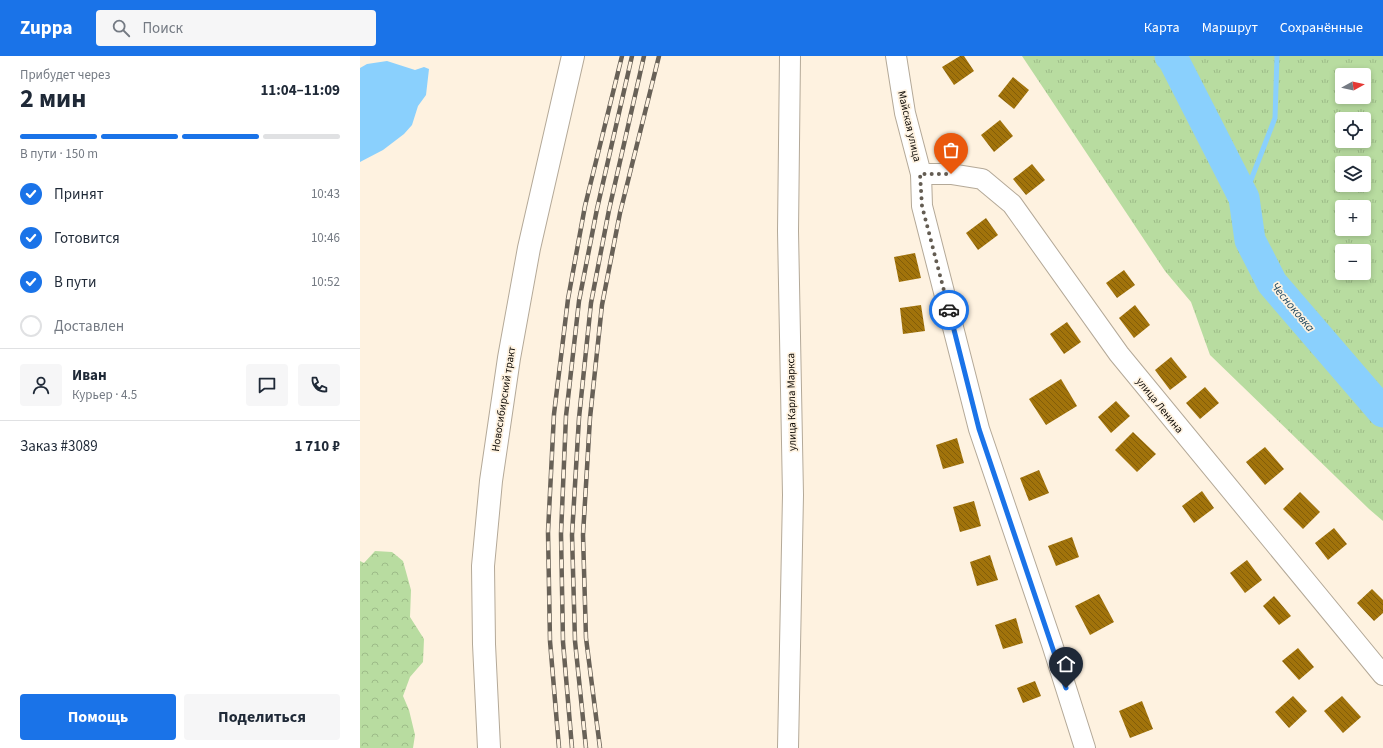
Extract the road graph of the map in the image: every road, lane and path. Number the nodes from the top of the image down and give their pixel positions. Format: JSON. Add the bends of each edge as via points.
{"nodes":[{"id":1,"x":573,"y":56,"type":"edge"},
{"id":2,"x":790,"y":56,"type":"edge"},
{"id":3,"x":896,"y":56,"type":"edge"},
{"id":4,"x":920,"y":174,"type":"junction"},
{"id":5,"x":1383,"y":675,"type":"edge"},
{"id":6,"x":489,"y":748,"type":"edge"},
{"id":7,"x":788,"y":748,"type":"edge"},
{"id":8,"x":1085,"y":748,"type":"edge"}],
"edges":[{"from":1,"to":6,"type":"main road","name":"Новосибирский тракт","via":[[530,248],[509,358],[491,481],[483,566]]},
{"from":2,"to":7,"type":"street","name":"улица Карла Маркса","via":[[788,231],[793,495]]},
{"from":3,"to":4,"type":"street","name":"Майская улица","via":[[905,114]]},
{"from":4,"to":5,"type":"street","name":"улица Ленина","via":[[951,174],[982,179],[1012,204],[1119,354]]},
{"from":4,"to":8,"type":"street","name":"Майская улица","via":[[922,206],[979,429]]}]}
